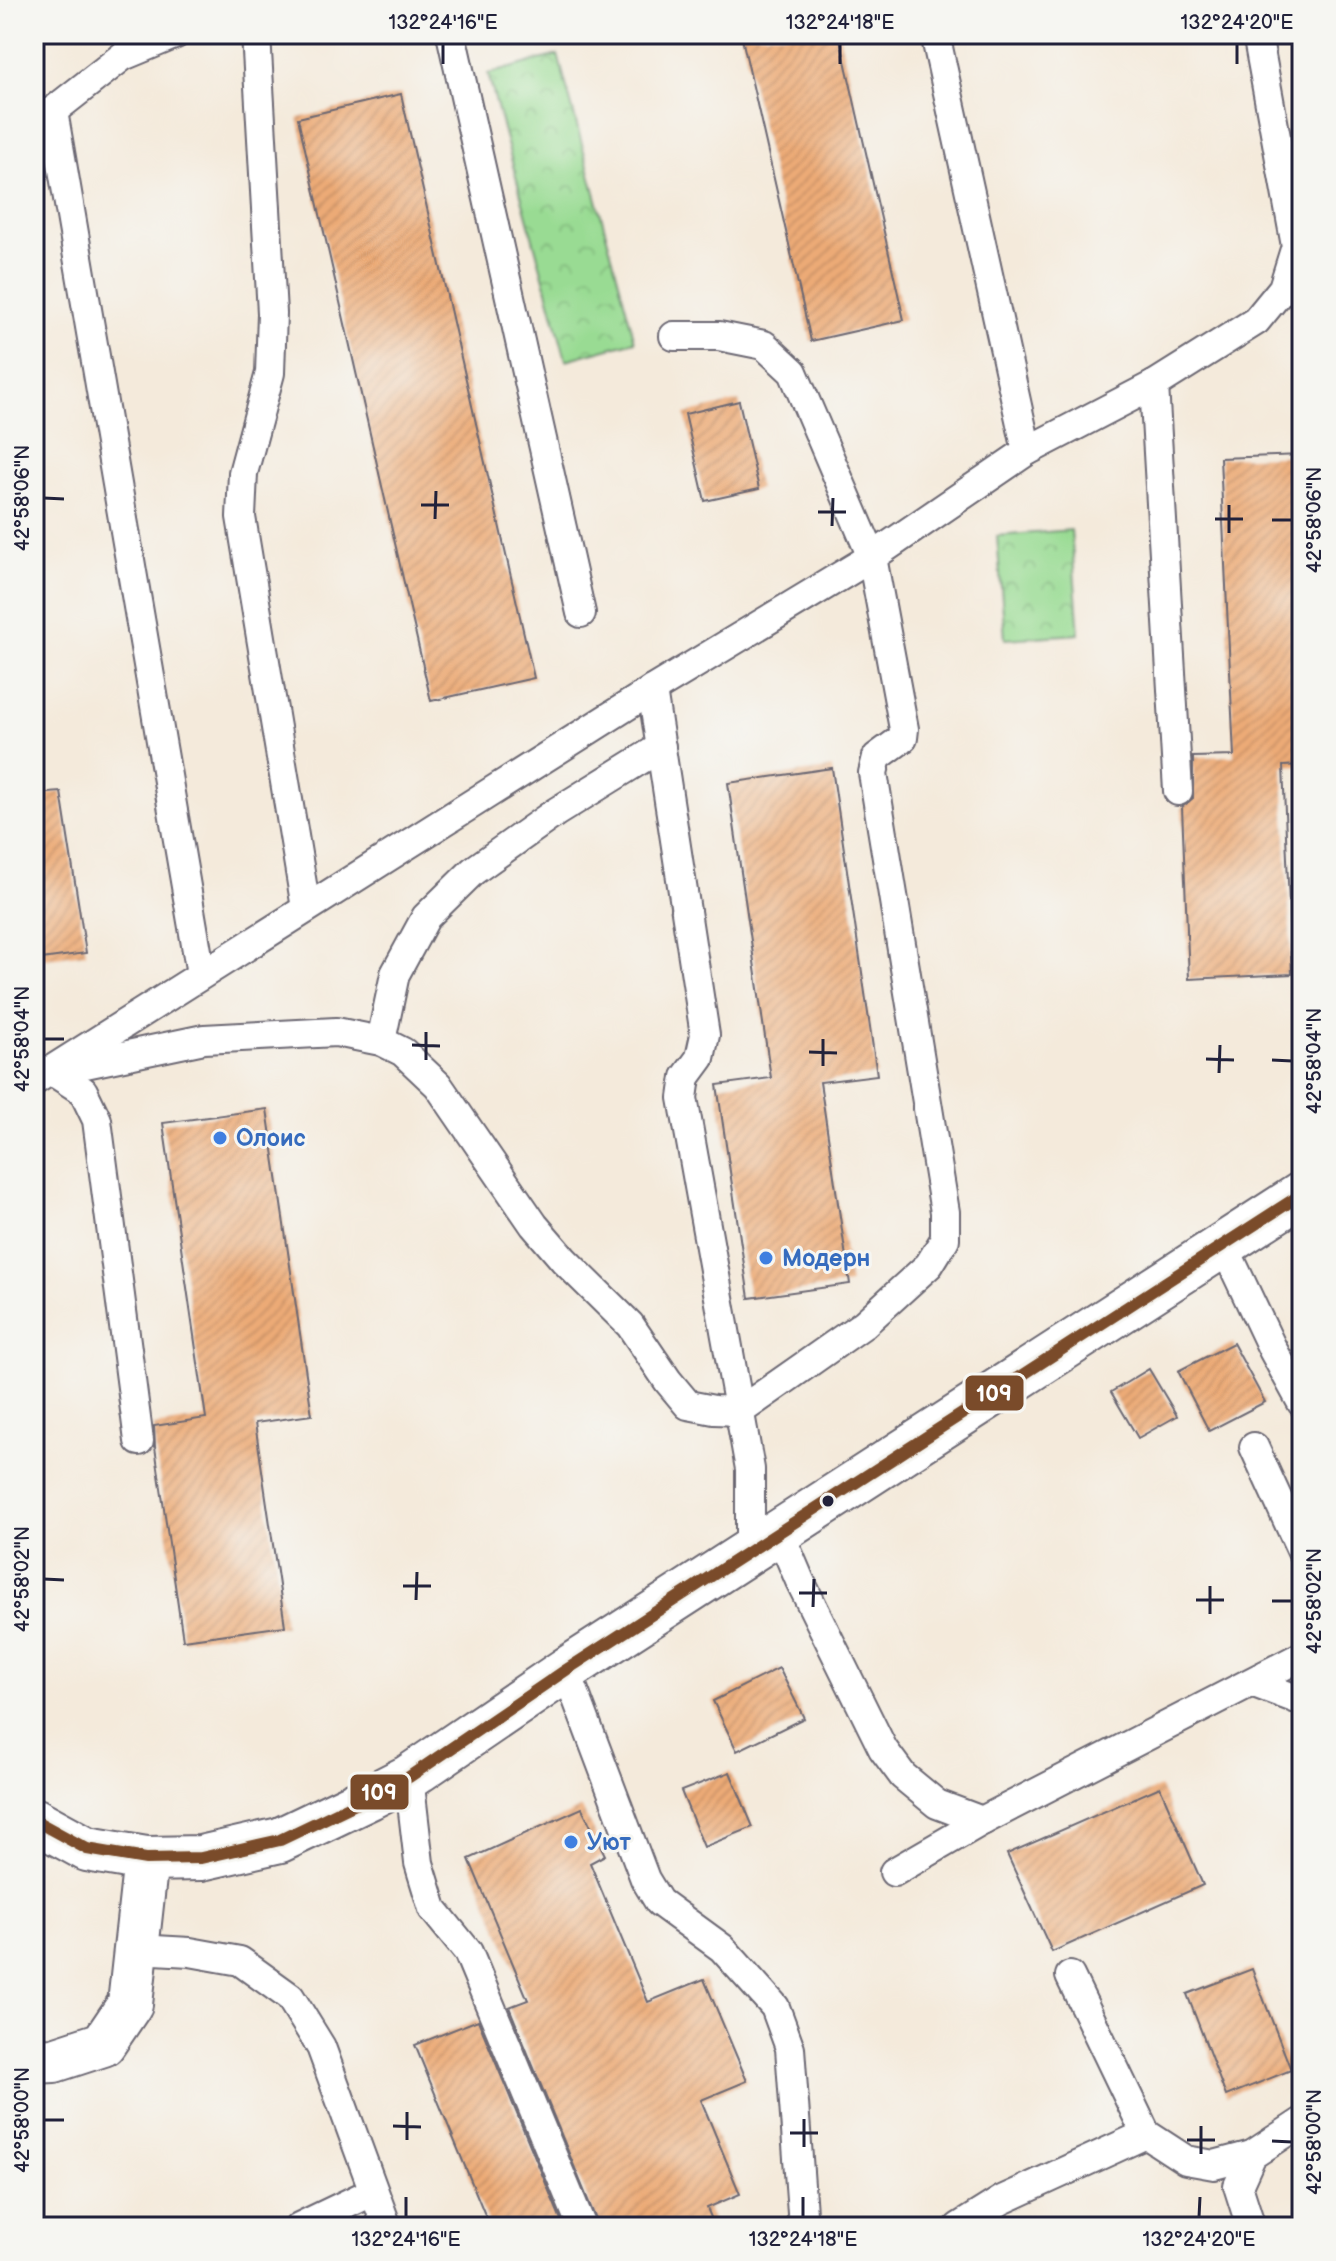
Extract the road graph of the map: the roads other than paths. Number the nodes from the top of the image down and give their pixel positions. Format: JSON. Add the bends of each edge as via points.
{"nodes":[{"id":1,"x":176,"y":34,"type":"edge"},
{"id":2,"x":256,"y":34,"type":"edge"},
{"id":3,"x":451,"y":34,"type":"edge"},
{"id":4,"x":935,"y":34,"type":"edge"},
{"id":5,"x":1257,"y":34,"type":"edge"},
{"id":6,"x":121,"y":45,"type":"edge"},
{"id":7,"x":44,"y":114,"type":"edge"},
{"id":8,"x":674,"y":336,"type":"dead end"},
{"id":9,"x":1154,"y":385,"type":"junction"},
{"id":10,"x":1027,"y":451,"type":"junction"},
{"id":11,"x":872,"y":557,"type":"junction"},
{"id":12,"x":581,"y":613,"type":"dead end"},
{"id":13,"x":652,"y":690,"type":"junction"},
{"id":14,"x":661,"y":747,"type":"junction"},
{"id":15,"x":1178,"y":791,"type":"dead end"},
{"id":16,"x":306,"y":908,"type":"junction"},
{"id":17,"x":201,"y":974,"type":"junction"},
{"id":18,"x":381,"y":1041,"type":"junction"},
{"id":19,"x":43,"y":1076,"type":"edge"},
{"id":20,"x":1302,"y":1194,"type":"edge"},
{"id":21,"x":1223,"y":1244,"type":"junction"},
{"id":22,"x":1302,"y":1403,"type":"edge"},
{"id":23,"x":740,"y":1411,"type":"junction"},
{"id":24,"x":139,"y":1441,"type":"dead end"},
{"id":25,"x":1254,"y":1447,"type":"dead end"},
{"id":26,"x":765,"y":1543,"type":"junction"},
{"id":27,"x":1302,"y":1552,"type":"edge"},
{"id":28,"x":1302,"y":1656,"type":"edge"},
{"id":29,"x":566,"y":1670,"type":"junction"},
{"id":30,"x":1254,"y":1683,"type":"junction"},
{"id":31,"x":1302,"y":1701,"type":"edge"},
{"id":32,"x":409,"y":1777,"type":"junction"},
{"id":33,"x":34,"y":1820,"type":"edge"},
{"id":34,"x":982,"y":1821,"type":"junction"},
{"id":35,"x":146,"y":1859,"type":"junction"},
{"id":36,"x":894,"y":1872,"type":"dead end"},
{"id":37,"x":137,"y":1949,"type":"junction"},
{"id":38,"x":1070,"y":1976,"type":"dead end"},
{"id":39,"x":34,"y":2061,"type":"edge"},
{"id":40,"x":1302,"y":2122,"type":"edge"},
{"id":41,"x":1146,"y":2134,"type":"junction"},
{"id":42,"x":1252,"y":2155,"type":"junction"},
{"id":43,"x":372,"y":2192,"type":"junction"},
{"id":44,"x":299,"y":2227,"type":"edge"},
{"id":45,"x":387,"y":2227,"type":"edge"},
{"id":46,"x":582,"y":2227,"type":"edge"},
{"id":47,"x":803,"y":2227,"type":"edge"},
{"id":48,"x":959,"y":2227,"type":"edge"},
{"id":49,"x":1251,"y":2227,"type":"edge"}],
"edges":[{"from":1,"to":6,"type":"lane"},
{"from":2,"to":16,"type":"lane","via":[[272,328],[270,373],[243,473],[241,517]]},
{"from":3,"to":12,"type":"lane"},
{"from":4,"to":10,"type":"lane"},
{"from":5,"to":9,"type":"lane","via":[[1296,246],[1283,288],[1256,321]]},
{"from":6,"to":7,"type":"lane"},
{"from":7,"to":17,"type":"lane"},
{"from":8,"to":11,"type":"lane","via":[[719,336],[764,345],[793,372]]},
{"from":9,"to":10,"type":"lane"},
{"from":9,"to":15,"type":"lane"},
{"from":10,"to":11,"type":"lane"},
{"from":11,"to":13,"type":"lane"},
{"from":11,"to":23,"type":"lane","via":[[904,729],[903,738],[877,757],[873,773],[943,1196],[945,1239],[929,1265],[864,1324]]},
{"from":13,"to":14,"type":"lane"},
{"from":13,"to":16,"type":"lane"},
{"from":14,"to":18,"type":"lane","via":[[473,871],[426,917],[395,974]]},
{"from":14,"to":23,"type":"lane","via":[[705,1035],[700,1058],[686,1077],[683,1098]]},
{"from":16,"to":17,"type":"lane"},
{"from":17,"to":19,"type":"lane"},
{"from":18,"to":19,"type":"lane","via":[[336,1032],[204,1039]]},
{"from":18,"to":23,"type":"lane","via":[[403,1052],[438,1085],[534,1225],[630,1325],[688,1405]]},
{"from":19,"to":24,"type":"lane","via":[[83,1091],[97,1120]]},
{"from":20,"to":21,"type":"main road"},
{"from":21,"to":22,"type":"lane"},
{"from":21,"to":26,"type":"main road"},
{"from":23,"to":26,"type":"lane"},
{"from":25,"to":27,"type":"lane"},
{"from":26,"to":29,"type":"main road"},
{"from":26,"to":34,"type":"lane","via":[[800,1581],[883,1749],[903,1776],[937,1804]]},
{"from":28,"to":30,"type":"lane"},
{"from":29,"to":32,"type":"main road"},
{"from":29,"to":47,"type":"lane","via":[[645,1879],[659,1902],[722,1948],[775,2007],[790,2048]]},
{"from":30,"to":31,"type":"lane"},
{"from":30,"to":34,"type":"lane"},
{"from":32,"to":35,"type":"main road","via":[[280,1840],[201,1858]]},
{"from":32,"to":46,"type":"lane","via":[[419,1863],[433,1909],[468,1952]]},
{"from":33,"to":35,"type":"main road","via":[[87,1849]]},
{"from":34,"to":36,"type":"lane"},
{"from":35,"to":37,"type":"main road"},
{"from":37,"to":39,"type":"main road","via":[[130,2004],[103,2044]]},
{"from":37,"to":43,"type":"lane","via":[[240,1961],[290,1997],[321,2047]]},
{"from":38,"to":41,"type":"lane"},
{"from":40,"to":42,"type":"lane"},
{"from":41,"to":42,"type":"lane","via":[[1186,2160],[1214,2165]]},
{"from":41,"to":48,"type":"lane","via":[[1002,2200]]},
{"from":42,"to":49,"type":"lane","via":[[1238,2186]]},
{"from":43,"to":44,"type":"lane"},
{"from":43,"to":45,"type":"lane"}]}
